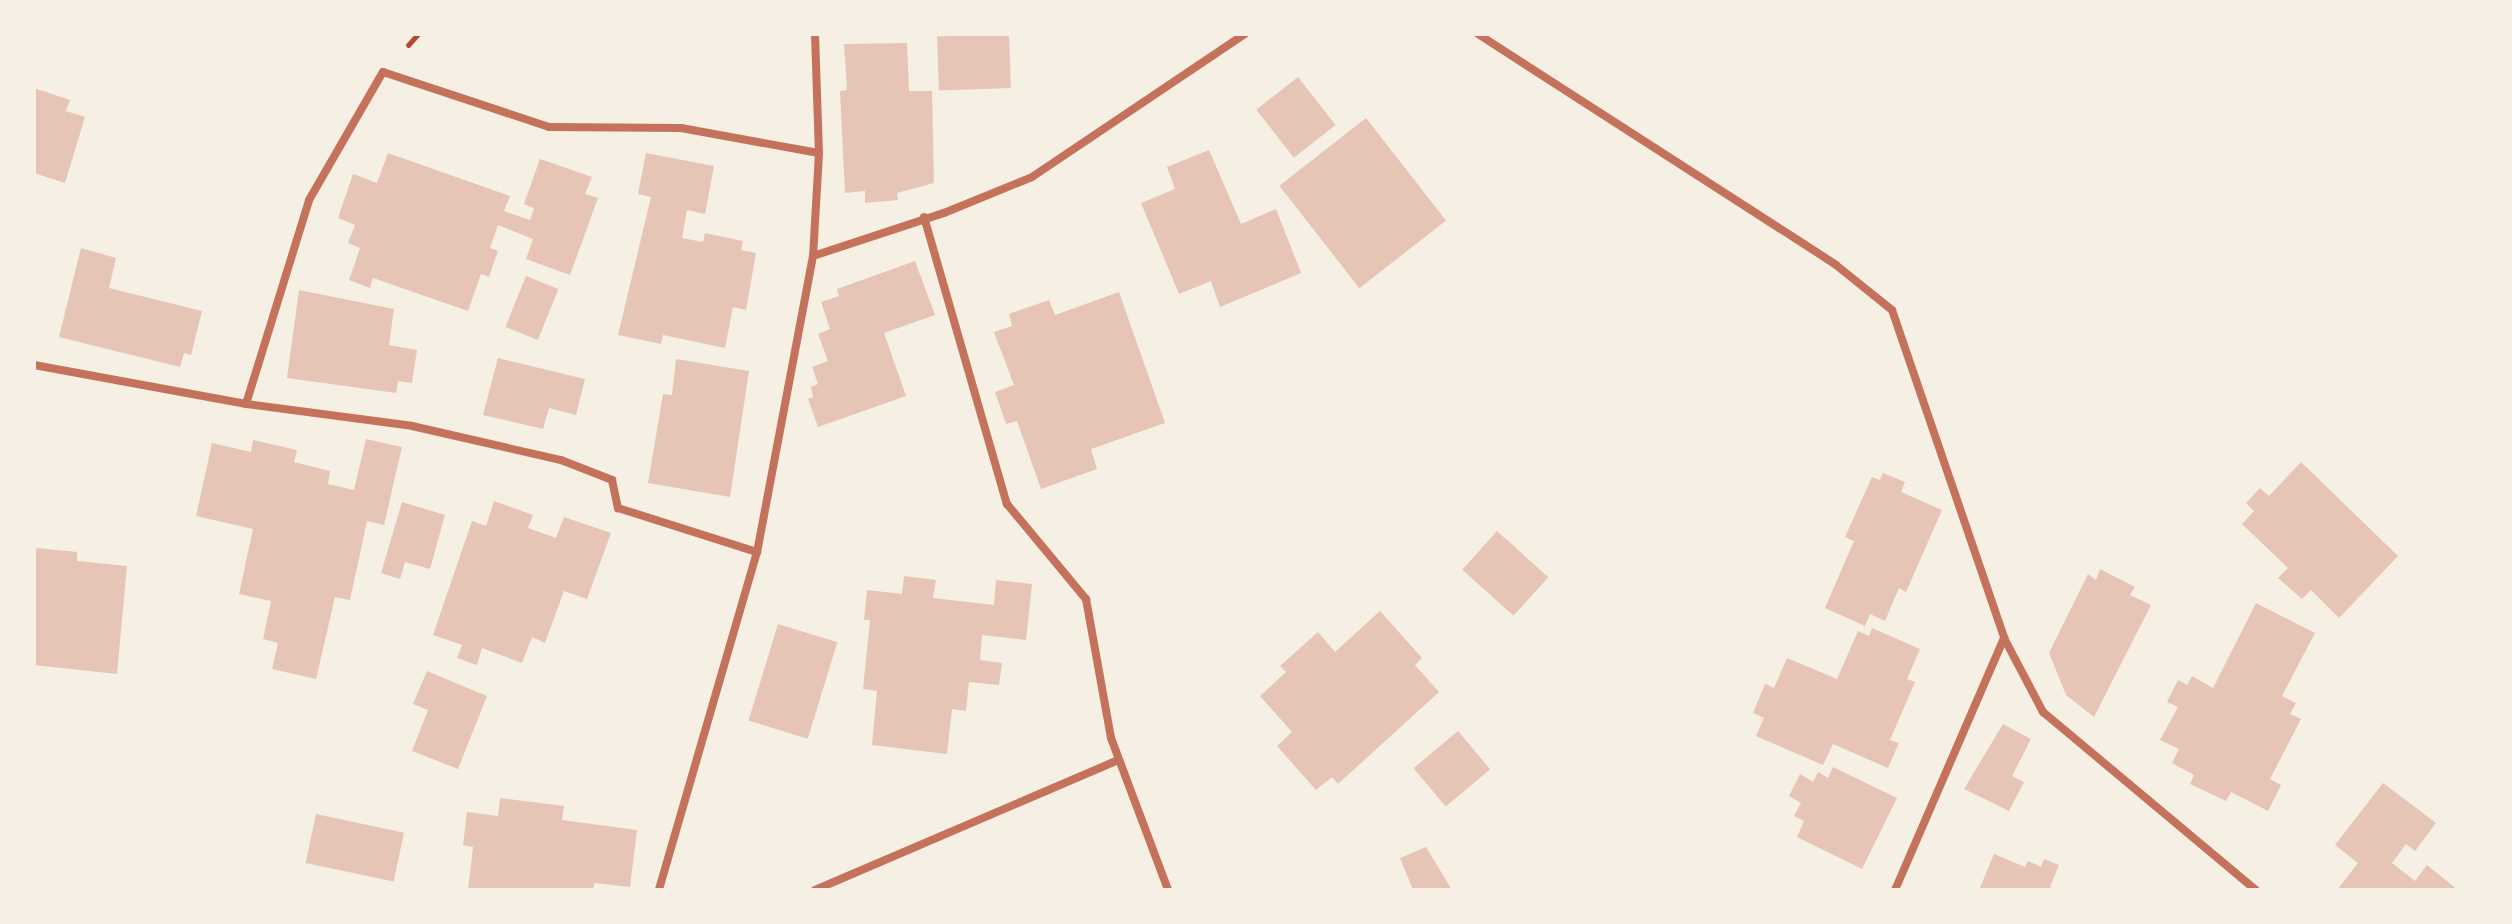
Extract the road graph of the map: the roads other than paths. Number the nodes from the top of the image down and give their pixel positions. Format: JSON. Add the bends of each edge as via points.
{"nodes":[{"id":1,"x":815,"y":34,"type":"edge"},
{"id":2,"x":1245,"y":34,"type":"edge"},
{"id":3,"x":1478,"y":34,"type":"edge"},
{"id":4,"x":819,"y":153,"type":"junction"},
{"id":5,"x":924,"y":217,"type":"junction"},
{"id":6,"x":813,"y":256,"type":"junction"},
{"id":7,"x":34,"y":365,"type":"edge"},
{"id":8,"x":246,"y":404,"type":"junction"},
{"id":9,"x":757,"y":552,"type":"junction"},
{"id":10,"x":2004,"y":638,"type":"junction"},
{"id":11,"x":1118,"y":760,"type":"junction"},
{"id":12,"x":659,"y":890,"type":"edge"},
{"id":13,"x":815,"y":890,"type":"edge"},
{"id":14,"x":1168,"y":890,"type":"edge"},
{"id":15,"x":1895,"y":890,"type":"edge"},
{"id":16,"x":2256,"y":890,"type":"edge"}],
"edges":[{"from":1,"to":4,"type":"street"},
{"from":2,"to":5,"type":"street","via":[[1032,177]]},
{"from":3,"to":10,"type":"street","via":[[1836,265],[1892,310]]},
{"from":4,"to":6,"type":"street"},
{"from":4,"to":8,"type":"street","via":[[681,128],[549,127],[383,72],[309,200]]},
{"from":5,"to":6,"type":"street"},
{"from":5,"to":11,"type":"street","via":[[1007,504],[1086,599]]},
{"from":6,"to":9,"type":"street"},
{"from":7,"to":8,"type":"street"},
{"from":8,"to":9,"type":"street","via":[[412,426],[561,460],[612,480],[618,508]]},
{"from":9,"to":12,"type":"street"},
{"from":10,"to":15,"type":"street"},
{"from":10,"to":16,"type":"street","via":[[2043,712]]},
{"from":11,"to":13,"type":"street"},
{"from":11,"to":14,"type":"street"}]}
